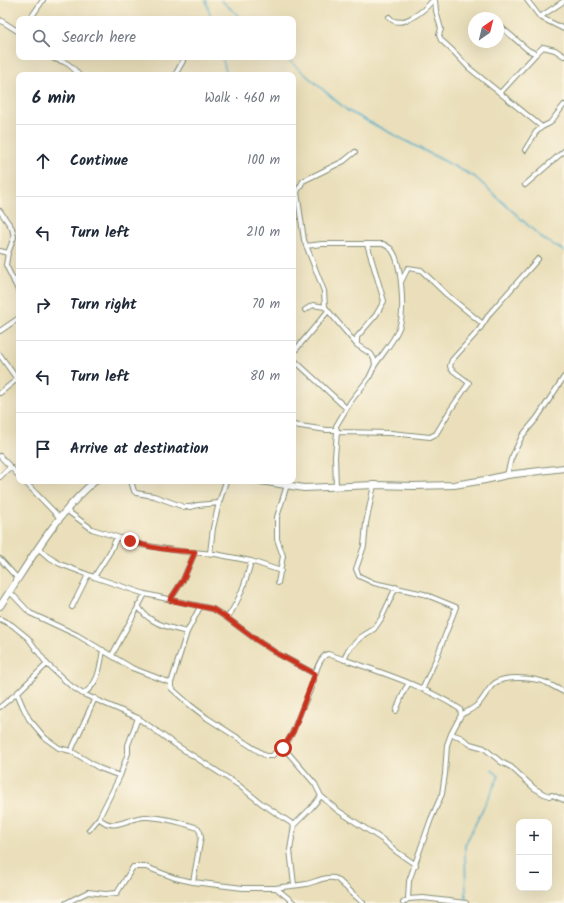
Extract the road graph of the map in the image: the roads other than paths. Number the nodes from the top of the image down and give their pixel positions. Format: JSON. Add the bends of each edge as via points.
{"nodes":[{"id":1,"x":43,"y":0,"type":"edge"},
{"id":2,"x":434,"y":0,"type":"edge"},
{"id":3,"x":527,"y":0,"type":"edge"},
{"id":4,"x":564,"y":1,"type":"edge"},
{"id":5,"x":32,"y":16,"type":"edge"},
{"id":6,"x":389,"y":17,"type":"dead end"},
{"id":7,"x":540,"y":17,"type":"junction"},
{"id":8,"x":0,"y":20,"type":"edge"},
{"id":9,"x":504,"y":29,"type":"edge"},
{"id":10,"x":564,"y":29,"type":"edge"},
{"id":11,"x":16,"y":30,"type":"edge"},
{"id":12,"x":536,"y":54,"type":"junction"},
{"id":13,"x":564,"y":56,"type":"edge"},
{"id":14,"x":55,"y":60,"type":"edge"},
{"id":15,"x":184,"y":60,"type":"dead end"},
{"id":16,"x":76,"y":72,"type":"edge"},
{"id":17,"x":177,"y":72,"type":"edge"},
{"id":18,"x":500,"y":93,"type":"junction"},
{"id":19,"x":564,"y":105,"type":"edge"},
{"id":20,"x":542,"y":127,"type":"junction"},
{"id":21,"x":525,"y":150,"type":"dead end"},
{"id":22,"x":564,"y":151,"type":"edge"},
{"id":23,"x":355,"y":152,"type":"dead end"},
{"id":24,"x":525,"y":185,"type":"dead end"},
{"id":25,"x":0,"y":211,"type":"edge"},
{"id":26,"x":366,"y":244,"type":"junction"},
{"id":27,"x":306,"y":246,"type":"junction"},
{"id":28,"x":0,"y":251,"type":"edge"},
{"id":29,"x":8,"y":253,"type":"junction"},
{"id":30,"x":538,"y":259,"type":"dead end"},
{"id":31,"x":16,"y":280,"type":"edge"},
{"id":32,"x":14,"y":282,"type":"junction"},
{"id":33,"x":401,"y":283,"type":"junction"},
{"id":34,"x":16,"y":286,"type":"edge"},
{"id":35,"x":327,"y":309,"type":"junction"},
{"id":36,"x":305,"y":310,"type":"dead end"},
{"id":37,"x":16,"y":320,"type":"edge"},
{"id":38,"x":483,"y":324,"type":"junction"},
{"id":39,"x":0,"y":331,"type":"edge"},
{"id":40,"x":357,"y":345,"type":"junction"},
{"id":41,"x":296,"y":349,"type":"edge"},
{"id":42,"x":0,"y":355,"type":"edge"},
{"id":43,"x":296,"y":362,"type":"edge"},
{"id":44,"x":375,"y":365,"type":"junction"},
{"id":45,"x":564,"y":377,"type":"edge"},
{"id":46,"x":16,"y":378,"type":"edge"},
{"id":47,"x":16,"y":382,"type":"edge"},
{"id":48,"x":0,"y":393,"type":"edge"},
{"id":49,"x":346,"y":408,"type":"junction"},
{"id":50,"x":296,"y":425,"type":"edge"},
{"id":51,"x":337,"y":431,"type":"junction"},
{"id":52,"x":0,"y":456,"type":"edge"},
{"id":53,"x":10,"y":467,"type":"junction"},
{"id":54,"x":564,"y":468,"type":"edge"},
{"id":55,"x":16,"y":473,"type":"edge"},
{"id":56,"x":507,"y":475,"type":"junction"},
{"id":57,"x":0,"y":477,"type":"edge"},
{"id":58,"x":27,"y":484,"type":"edge"},
{"id":59,"x":92,"y":484,"type":"edge"},
{"id":60,"x":132,"y":484,"type":"edge"},
{"id":61,"x":225,"y":484,"type":"edge"},
{"id":62,"x":280,"y":484,"type":"edge"},
{"id":63,"x":287,"y":485,"type":"junction"},
{"id":64,"x":374,"y":485,"type":"junction"},
{"id":65,"x":336,"y":487,"type":"junction"},
{"id":66,"x":219,"y":503,"type":"junction"},
{"id":67,"x":66,"y":510,"type":"junction"},
{"id":68,"x":60,"y":518,"type":"junction"},
{"id":69,"x":117,"y":537,"type":"junction"},
{"id":70,"x":39,"y":548,"type":"junction"},
{"id":71,"x":195,"y":552,"type":"junction"},
{"id":72,"x":210,"y":554,"type":"junction"},
{"id":73,"x":0,"y":559,"type":"edge"},
{"id":74,"x":251,"y":561,"type":"junction"},
{"id":75,"x":281,"y":571,"type":"junction"},
{"id":76,"x":88,"y":575,"type":"junction"},
{"id":77,"x":94,"y":577,"type":"junction"},
{"id":78,"x":18,"y":579,"type":"junction"},
{"id":79,"x":278,"y":583,"type":"dead end"},
{"id":80,"x":396,"y":587,"type":"junction"},
{"id":81,"x":10,"y":592,"type":"junction"},
{"id":82,"x":145,"y":594,"type":"junction"},
{"id":83,"x":170,"y":600,"type":"junction"},
{"id":84,"x":138,"y":605,"type":"junction"},
{"id":85,"x":0,"y":606,"type":"edge"},
{"id":86,"x":200,"y":607,"type":"junction"},
{"id":87,"x":72,"y":608,"type":"dead end"},
{"id":88,"x":227,"y":618,"type":"junction"},
{"id":89,"x":0,"y":619,"type":"edge"},
{"id":90,"x":187,"y":632,"type":"junction"},
{"id":91,"x":103,"y":650,"type":"junction"},
{"id":92,"x":112,"y":655,"type":"junction"},
{"id":93,"x":344,"y":660,"type":"junction"},
{"id":94,"x":47,"y":664,"type":"junction"},
{"id":95,"x":315,"y":674,"type":"junction"},
{"id":96,"x":409,"y":682,"type":"junction"},
{"id":97,"x":171,"y":683,"type":"junction"},
{"id":98,"x":423,"y":688,"type":"junction"},
{"id":99,"x":564,"y":692,"type":"edge"},
{"id":100,"x":17,"y":693,"type":"junction"},
{"id":101,"x":83,"y":694,"type":"junction"},
{"id":102,"x":95,"y":698,"type":"junction"},
{"id":103,"x":0,"y":707,"type":"edge"},
{"id":104,"x":396,"y":711,"type":"dead end"},
{"id":105,"x":461,"y":714,"type":"junction"},
{"id":106,"x":138,"y":718,"type":"junction"},
{"id":107,"x":451,"y":734,"type":"junction"},
{"id":108,"x":283,"y":748,"type":"junction"},
{"id":109,"x":71,"y":751,"type":"junction"},
{"id":110,"x":120,"y":776,"type":"junction"},
{"id":111,"x":321,"y":796,"type":"junction"},
{"id":112,"x":564,"y":800,"type":"edge"},
{"id":113,"x":99,"y":818,"type":"junction"},
{"id":114,"x":294,"y":825,"type":"junction"},
{"id":115,"x":89,"y":830,"type":"dead end"},
{"id":116,"x":416,"y":865,"type":"junction"},
{"id":117,"x":194,"y":882,"type":"junction"},
{"id":118,"x":294,"y":885,"type":"junction"},
{"id":119,"x":276,"y":888,"type":"junction"},
{"id":120,"x":408,"y":899,"type":"junction"},
{"id":121,"x":66,"y":903,"type":"edge"},
{"id":122,"x":294,"y":903,"type":"edge"},
{"id":123,"x":363,"y":903,"type":"edge"},
{"id":124,"x":403,"y":903,"type":"edge"},
{"id":125,"x":466,"y":903,"type":"edge"}],
"edges":[{"from":1,"to":5,"type":"street"},
{"from":2,"to":6,"type":"street","via":[[422,12],[403,21],[396,22]]},
{"from":2,"to":18,"type":"street","via":[[441,40],[469,68]]},
{"from":3,"to":7,"type":"street"},
{"from":4,"to":7,"type":"street"},
{"from":7,"to":10,"type":"street"},
{"from":8,"to":11,"type":"street"},
{"from":9,"to":12,"type":"street"},
{"from":12,"to":13,"type":"street","via":[[543,47]]},
{"from":12,"to":18,"type":"street"},
{"from":14,"to":16,"type":"street","via":[[65,62]]},
{"from":15,"to":17,"type":"street"},
{"from":18,"to":20,"type":"street"},
{"from":19,"to":20,"type":"street","via":[[550,123]]},
{"from":20,"to":21,"type":"street"},
{"from":22,"to":24,"type":"street"},
{"from":23,"to":27,"type":"street","via":[[344,161],[303,181],[297,192]]},
{"from":25,"to":29,"type":"street","via":[[12,228],[14,237]]},
{"from":26,"to":27,"type":"street"},
{"from":26,"to":33,"type":"street","via":[[383,244],[391,249]]},
{"from":26,"to":40,"type":"street","via":[[384,302],[365,329],[356,337]]},
{"from":27,"to":35,"type":"street","via":[[324,291]]},
{"from":28,"to":29,"type":"street"},
{"from":29,"to":32,"type":"street","via":[[6,265]]},
{"from":30,"to":38,"type":"street","via":[[490,312]]},
{"from":31,"to":32,"type":"street"},
{"from":32,"to":34,"type":"street"},
{"from":33,"to":38,"type":"street","via":[[408,268],[422,270],[446,294]]},
{"from":33,"to":44,"type":"street","via":[[403,308],[399,328]]},
{"from":35,"to":36,"type":"street","via":[[313,305]]},
{"from":35,"to":40,"type":"street"},
{"from":35,"to":41,"type":"street"},
{"from":37,"to":39,"type":"street"},
{"from":38,"to":51,"type":"street","via":[[452,360],[451,369],[469,383],[436,434],[423,437],[409,434]]},
{"from":40,"to":44,"type":"street","via":[[371,354]]},
{"from":42,"to":46,"type":"street"},
{"from":43,"to":49,"type":"street"},
{"from":44,"to":49,"type":"street","via":[[369,378]]},
{"from":45,"to":56,"type":"street","via":[[522,436],[511,459]]},
{"from":47,"to":48,"type":"street"},
{"from":49,"to":51,"type":"street","via":[[336,426]]},
{"from":50,"to":51,"type":"street"},
{"from":51,"to":65,"type":"street"},
{"from":52,"to":53,"type":"street"},
{"from":53,"to":55,"type":"street"},
{"from":53,"to":57,"type":"street"},
{"from":54,"to":56,"type":"street"},
{"from":56,"to":64,"type":"street","via":[[454,485]]},
{"from":58,"to":68,"type":"street"},
{"from":59,"to":67,"type":"street"},
{"from":60,"to":66,"type":"street","via":[[136,493],[154,496],[184,507]]},
{"from":61,"to":66,"type":"street"},
{"from":62,"to":63,"type":"street"},
{"from":63,"to":65,"type":"street","via":[[304,488]]},
{"from":63,"to":75,"type":"street","via":[[277,517],[278,539],[283,556]]},
{"from":64,"to":65,"type":"street"},
{"from":64,"to":80,"type":"street","via":[[364,546],[357,571],[364,579]]},
{"from":66,"to":72,"type":"street"},
{"from":67,"to":68,"type":"street"},
{"from":67,"to":69,"type":"street","via":[[92,528]]},
{"from":68,"to":70,"type":"street"},
{"from":69,"to":71,"type":"street","via":[[142,545]]},
{"from":69,"to":77,"type":"street"},
{"from":70,"to":76,"type":"street","via":[[60,564]]},
{"from":70,"to":78,"type":"street"},
{"from":71,"to":72,"type":"street"},
{"from":71,"to":83,"type":"street","via":[[183,580]]},
{"from":72,"to":74,"type":"street"},
{"from":73,"to":78,"type":"street"},
{"from":74,"to":75,"type":"street"},
{"from":74,"to":88,"type":"street","via":[[241,594]]},
{"from":75,"to":79,"type":"street"},
{"from":76,"to":77,"type":"street"},
{"from":76,"to":87,"type":"street"},
{"from":77,"to":82,"type":"street"},
{"from":78,"to":81,"type":"street"},
{"from":80,"to":93,"type":"street","via":[[374,629],[348,650]]},
{"from":80,"to":98,"type":"street","via":[[424,594],[456,607]]},
{"from":81,"to":85,"type":"street"},
{"from":81,"to":91,"type":"street","via":[[30,613]]},
{"from":82,"to":83,"type":"street"},
{"from":82,"to":84,"type":"street"},
{"from":83,"to":86,"type":"street"},
{"from":84,"to":90,"type":"street","via":[[145,616],[170,628]]},
{"from":84,"to":92,"type":"street"},
{"from":86,"to":88,"type":"street","via":[[213,609]]},
{"from":86,"to":90,"type":"street"},
{"from":88,"to":95,"type":"street","via":[[278,654]]},
{"from":89,"to":94,"type":"street","via":[[28,638]]},
{"from":90,"to":97,"type":"street"},
{"from":91,"to":92,"type":"street"},
{"from":91,"to":101,"type":"street","via":[[96,680]]},
{"from":92,"to":97,"type":"street","via":[[132,668]]},
{"from":93,"to":95,"type":"street","via":[[324,655]]},
{"from":93,"to":96,"type":"street"},
{"from":94,"to":100,"type":"street"},
{"from":94,"to":101,"type":"street"},
{"from":95,"to":108,"type":"street","via":[[293,732]]},
{"from":96,"to":98,"type":"street"},
{"from":96,"to":104,"type":"street"},
{"from":97,"to":108,"type":"street","via":[[174,692],[190,705],[266,756],[272,756]]},
{"from":98,"to":105,"type":"street","via":[[460,709]]},
{"from":99,"to":105,"type":"street","via":[[533,680],[517,678],[496,682],[478,705]]},
{"from":100,"to":103,"type":"street"},
{"from":100,"to":109,"type":"street","via":[[29,719],[45,738],[59,748]]},
{"from":101,"to":102,"type":"street"},
{"from":102,"to":106,"type":"street"},
{"from":102,"to":109,"type":"street"},
{"from":105,"to":107,"type":"street"},
{"from":106,"to":110,"type":"street"},
{"from":106,"to":114,"type":"street"},
{"from":107,"to":112,"type":"street","via":[[484,748],[544,794]]},
{"from":107,"to":116,"type":"street","via":[[447,745],[442,794]]},
{"from":108,"to":111,"type":"street","via":[[315,784]]},
{"from":109,"to":110,"type":"street","via":[[98,768]]},
{"from":110,"to":113,"type":"street"},
{"from":111,"to":114,"type":"street"},
{"from":111,"to":116,"type":"street"},
{"from":113,"to":115,"type":"street"},
{"from":113,"to":117,"type":"street","via":[[104,824],[109,825],[145,817],[198,828],[201,837]]},
{"from":114,"to":118,"type":"street","via":[[290,850]]},
{"from":116,"to":120,"type":"street","via":[[409,881]]},
{"from":117,"to":119,"type":"street","via":[[243,888]]},
{"from":117,"to":121,"type":"street","via":[[146,867],[134,867],[116,893],[88,892]]},
{"from":118,"to":119,"type":"street"},
{"from":118,"to":123,"type":"street","via":[[333,877]]},
{"from":119,"to":122,"type":"street"},
{"from":120,"to":124,"type":"street"},
{"from":120,"to":125,"type":"street","via":[[423,898]]}]}
